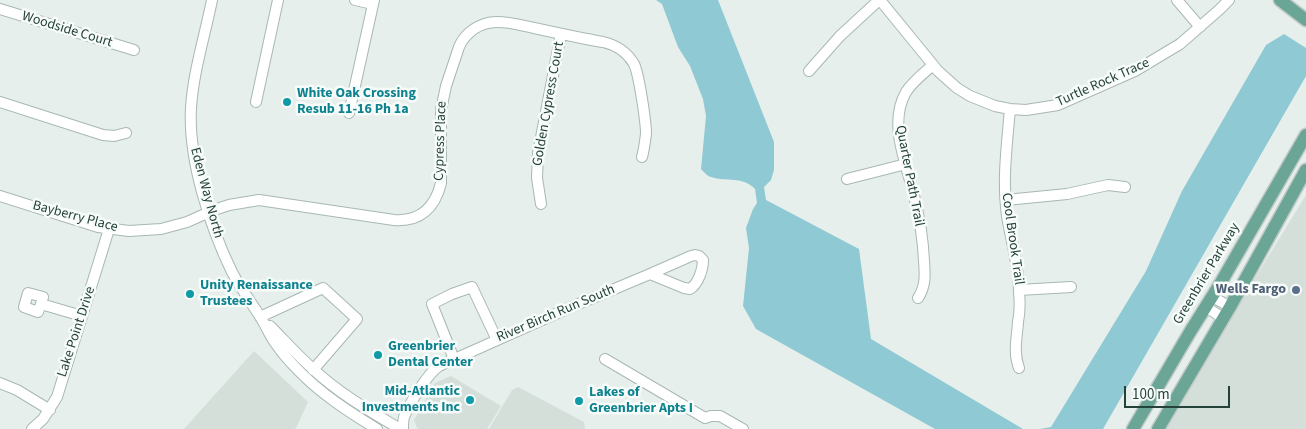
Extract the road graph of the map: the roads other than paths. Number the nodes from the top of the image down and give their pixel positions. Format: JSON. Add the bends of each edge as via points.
{"nodes":[{"id":1,"x":212,"y":0,"type":"edge"},
{"id":2,"x":278,"y":0,"type":"edge"},
{"id":3,"x":355,"y":0,"type":"edge"},
{"id":4,"x":880,"y":0,"type":"edge"},
{"id":5,"x":1177,"y":0,"type":"edge"},
{"id":6,"x":1229,"y":0,"type":"edge"},
{"id":7,"x":1280,"y":0,"type":"edge"},
{"id":8,"x":374,"y":2,"type":"edge"},
{"id":9,"x":0,"y":9,"type":"edge"},
{"id":10,"x":1306,"y":20,"type":"edge"},
{"id":11,"x":1200,"y":27,"type":"junction"},
{"id":12,"x":561,"y":34,"type":"junction"},
{"id":13,"x":134,"y":50,"type":"dead end"},
{"id":14,"x":934,"y":65,"type":"junction"},
{"id":15,"x":809,"y":72,"type":"dead end"},
{"id":16,"x":0,"y":102,"type":"edge"},
{"id":17,"x":256,"y":102,"type":"dead end"},
{"id":18,"x":1010,"y":109,"type":"junction"},
{"id":19,"x":350,"y":113,"type":"dead end"},
{"id":20,"x":126,"y":133,"type":"dead end"},
{"id":21,"x":1306,"y":135,"type":"edge"},
{"id":22,"x":642,"y":157,"type":"dead end"},
{"id":23,"x":906,"y":164,"type":"junction"},
{"id":24,"x":1306,"y":170,"type":"edge"},
{"id":25,"x":847,"y":179,"type":"dead end"},
{"id":26,"x":1125,"y":187,"type":"dead end"},
{"id":27,"x":0,"y":196,"type":"edge"},
{"id":28,"x":1006,"y":200,"type":"junction"},
{"id":29,"x":541,"y":204,"type":"dead end"},
{"id":30,"x":209,"y":213,"type":"junction"},
{"id":31,"x":109,"y":229,"type":"junction"},
{"id":32,"x":650,"y":274,"type":"junction"},
{"id":33,"x":1071,"y":288,"type":"dead end"},
{"id":34,"x":1020,"y":290,"type":"junction"},
{"id":35,"x":918,"y":298,"type":"dead end"},
{"id":36,"x":1209,"y":302,"type":"junction"},
{"id":37,"x":41,"y":304,"type":"dead end"},
{"id":38,"x":1227,"y":312,"type":"junction"},
{"id":39,"x":82,"y":316,"type":"junction"},
{"id":40,"x":260,"y":317,"type":"junction"},
{"id":41,"x":497,"y":340,"type":"junction"},
{"id":42,"x":454,"y":359,"type":"junction"},
{"id":43,"x":605,"y":360,"type":"dead end"},
{"id":44,"x":1019,"y":368,"type":"dead end"},
{"id":45,"x":314,"y":370,"type":"junction"},
{"id":46,"x":0,"y":383,"type":"edge"},
{"id":47,"x":50,"y":410,"type":"junction"},
{"id":48,"x":399,"y":426,"type":"edge"},
{"id":49,"x":32,"y":429,"type":"edge"},
{"id":50,"x":377,"y":429,"type":"edge"},
{"id":51,"x":743,"y":429,"type":"edge"},
{"id":52,"x":1133,"y":429,"type":"edge"},
{"id":53,"x":1158,"y":429,"type":"edge"}],
"edges":[{"from":1,"to":30,"type":"street","name":"Eden Way North","via":[[193,93],[191,120],[194,159]]},
{"from":2,"to":17,"type":"street"},
{"from":3,"to":8,"type":"street"},
{"from":4,"to":14,"type":"street","name":"Turtle Rock Trace"},
{"from":4,"to":15,"type":"street","via":[[840,36]]},
{"from":5,"to":11,"type":"street"},
{"from":6,"to":11,"type":"street","name":"Turtle Rock Trace"},
{"from":7,"to":10,"type":"main road"},
{"from":8,"to":19,"type":"street"},
{"from":9,"to":13,"type":"street","name":"Woodside Court"},
{"from":11,"to":18,"type":"street","name":"Turtle Rock Trace","via":[[1148,64],[1093,90],[1046,108]]},
{"from":12,"to":22,"type":"street","name":"Cypress Place","via":[[610,44],[625,52],[634,64],[646,129]]},
{"from":12,"to":29,"type":"street","name":"Golden Cypress Court","via":[[538,153]]},
{"from":12,"to":30,"type":"street","name":"Cypress Place","via":[[501,22],[483,24],[464,39],[441,104],[439,191],[428,209],[417,217],[402,221],[259,200]]},
{"from":14,"to":18,"type":"street","name":"Turtle Rock Trace","via":[[948,81],[970,96]]},
{"from":14,"to":23,"type":"street","name":"Quarter Path Trail","via":[[911,85],[900,108],[898,131]]},
{"from":16,"to":20,"type":"street","via":[[103,135]]},
{"from":18,"to":28,"type":"street","name":"Cool Brook Trail","via":[[1005,162]]},
{"from":21,"to":36,"type":"main road","name":"Greenbrier Parkway"},
{"from":23,"to":25,"type":"street"},
{"from":23,"to":35,"type":"street","name":"Quarter Path Trail","via":[[924,254],[924,283]]},
{"from":24,"to":38,"type":"main road"},
{"from":26,"to":28,"type":"street","via":[[1108,185],[1067,194]]},
{"from":27,"to":31,"type":"street","name":"Bayberry Place"},
{"from":28,"to":34,"type":"street","name":"Cool Brook Trail"},
{"from":30,"to":31,"type":"street","name":"Bayberry Place","via":[[161,229]]},
{"from":30,"to":40,"type":"street","name":"Eden Way North","via":[[233,273]]},
{"from":31,"to":39,"type":"street","name":"Lake Point Drive"},
{"from":32,"to":32,"type":"street","name":"River Birch Run South","via":[[690,289],[696,285],[703,260],[699,256],[691,256]]},
{"from":32,"to":41,"type":"street","name":"River Birch Run South"},
{"from":33,"to":34,"type":"street"},
{"from":34,"to":44,"type":"street","name":"Cool Brook Trail","via":[[1015,346]]},
{"from":36,"to":38,"type":"street"},
{"from":36,"to":52,"type":"main road","name":"Greenbrier Parkway"},
{"from":37,"to":39,"type":"street"},
{"from":38,"to":53,"type":"main road"},
{"from":39,"to":47,"type":"street","name":"Lake Point Drive"},
{"from":40,"to":45,"type":"street","name":"Eden Way North"},
{"from":40,"to":45,"type":"street","via":[[323,288],[357,318]]},
{"from":40,"to":50,"type":"street","name":"Eden Way North","via":[[276,344],[299,371],[332,399]]},
{"from":41,"to":42,"type":"street","name":"River Birch Run South"},
{"from":41,"to":42,"type":"street","via":[[472,286],[452,294],[432,304]]},
{"from":42,"to":48,"type":"street","name":"River Birch Run South","via":[[428,376]]},
{"from":43,"to":51,"type":"street","via":[[701,416],[720,416]]},
{"from":45,"to":48,"type":"street","name":"Eden Way North","via":[[346,396]]},
{"from":46,"to":47,"type":"street"},
{"from":47,"to":49,"type":"street","name":"Lake Point Drive"}]}
